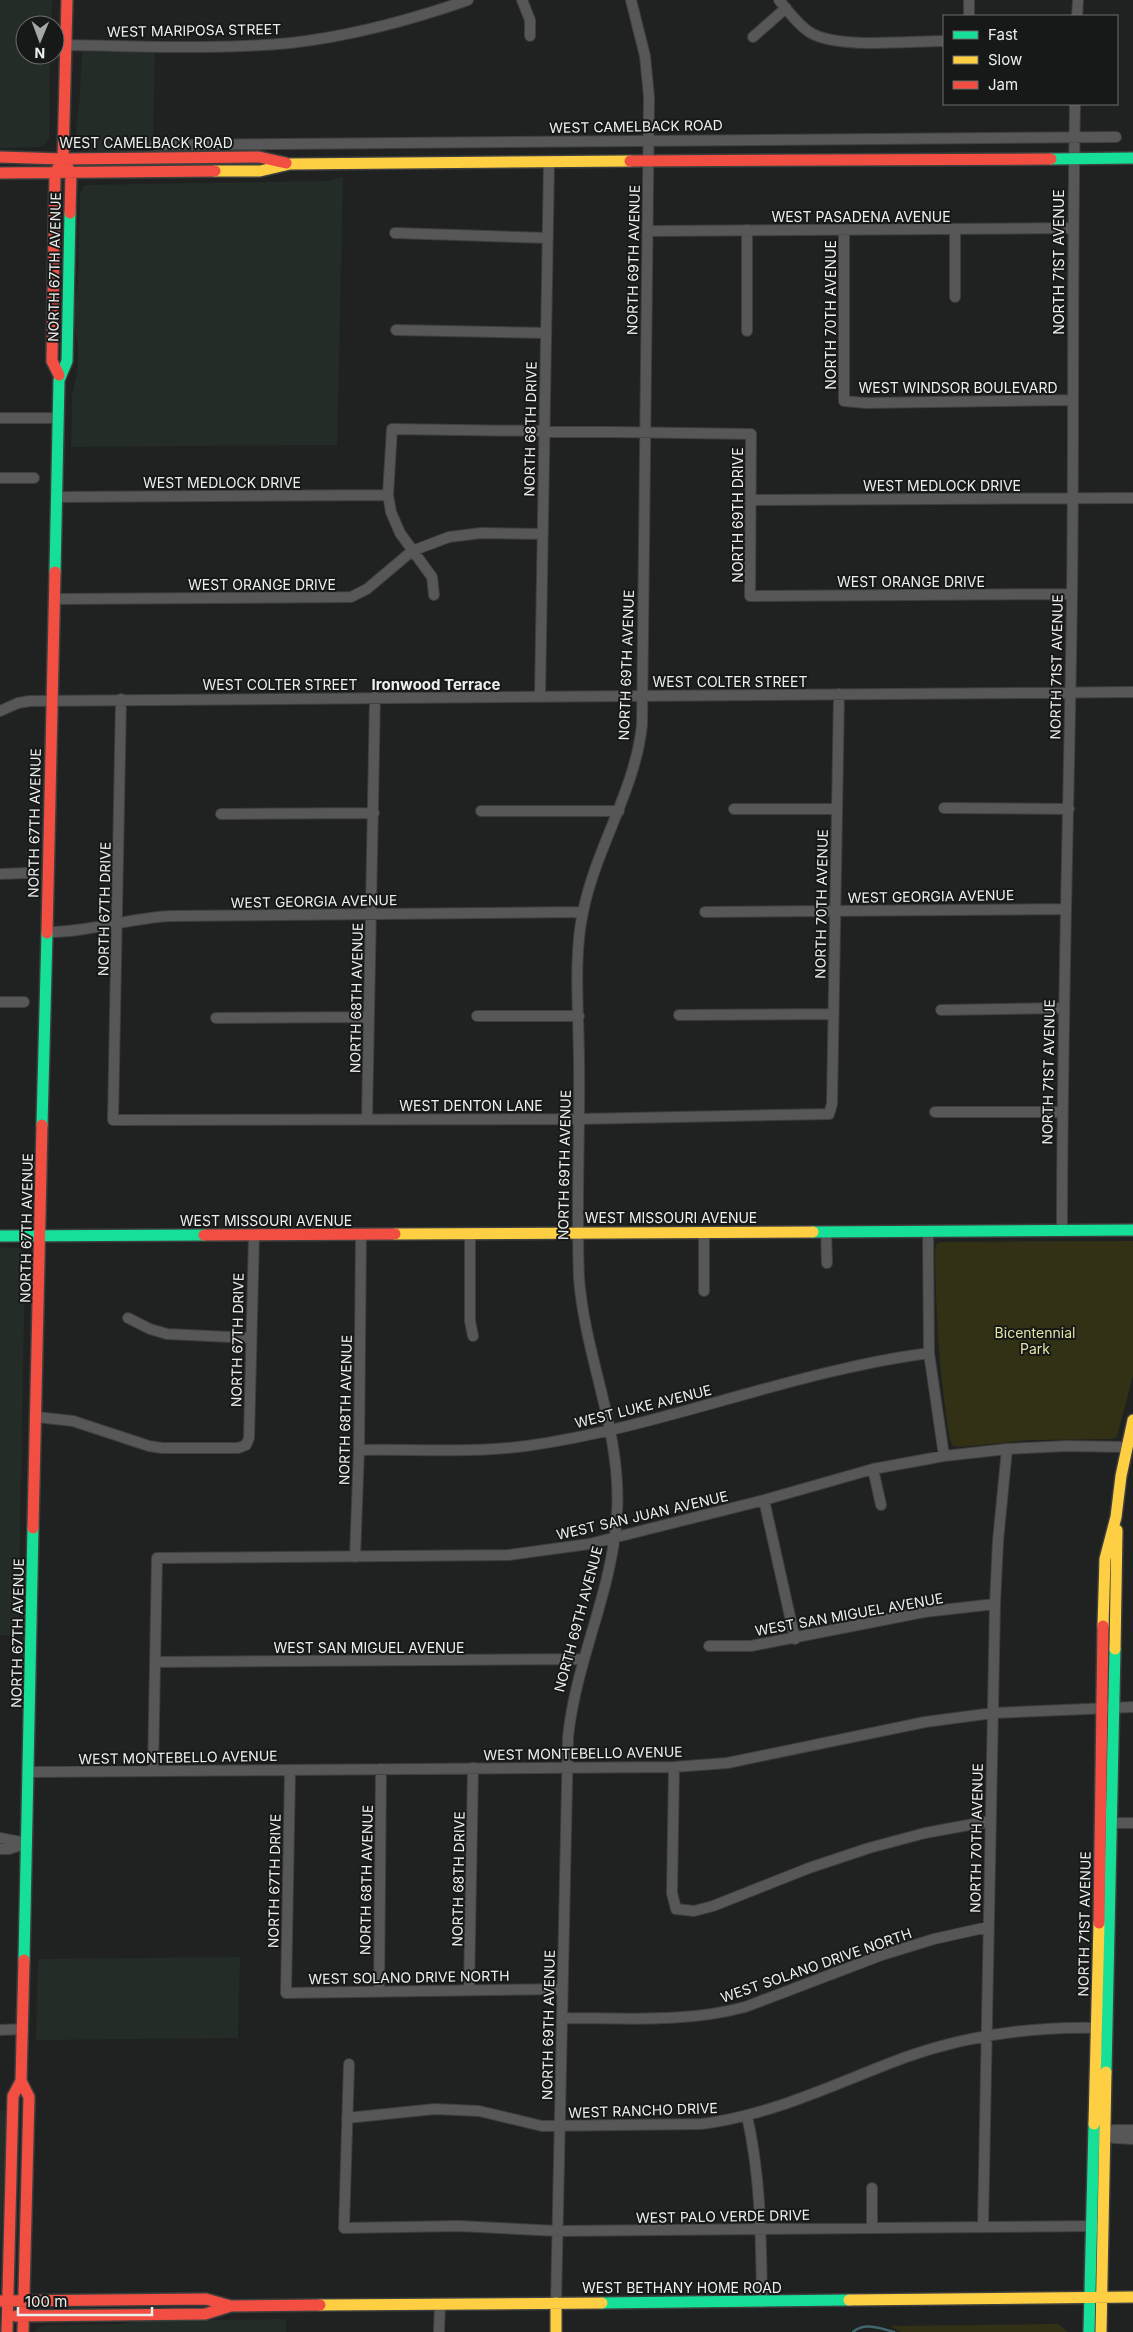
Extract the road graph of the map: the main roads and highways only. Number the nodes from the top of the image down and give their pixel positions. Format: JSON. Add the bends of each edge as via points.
{"nodes":[{"id":1,"x":67,"y":0,"type":"edge"},
{"id":2,"x":0,"y":157,"type":"edge"},
{"id":3,"x":63,"y":158,"type":"junction"},
{"id":4,"x":1133,"y":158,"type":"edge"},
{"id":5,"x":290,"y":164,"type":"junction"},
{"id":6,"x":0,"y":173,"type":"edge"},
{"id":7,"x":55,"y":173,"type":"junction"},
{"id":8,"x":71,"y":173,"type":"junction"},
{"id":9,"x":59,"y":375,"type":"junction"},
{"id":10,"x":1133,"y":1230,"type":"edge"},
{"id":11,"x":0,"y":1236,"type":"edge"},
{"id":12,"x":41,"y":1236,"type":"junction"},
{"id":13,"x":1133,"y":1420,"type":"edge"},
{"id":14,"x":21,"y":2081,"type":"junction"},
{"id":15,"x":1098,"y":2226,"type":"junction"},
{"id":16,"x":1133,"y":2297,"type":"edge"},
{"id":17,"x":1102,"y":2298,"type":"junction"},
{"id":18,"x":1090,"y":2299,"type":"junction"},
{"id":19,"x":4,"y":2301,"type":"edge"},
{"id":20,"x":24,"y":2301,"type":"junction"},
{"id":21,"x":556,"y":2303,"type":"junction"},
{"id":22,"x":232,"y":2306,"type":"junction"},
{"id":23,"x":4,"y":2316,"type":"edge"},
{"id":24,"x":23,"y":2316,"type":"junction"},
{"id":25,"x":7,"y":2332,"type":"edge"},
{"id":26,"x":23,"y":2332,"type":"edge"},
{"id":27,"x":556,"y":2332,"type":"edge"},
{"id":28,"x":1089,"y":2332,"type":"edge"},
{"id":29,"x":1101,"y":2332,"type":"edge"}],
"edges":[{"from":1,"to":3,"type":"main road","name":"NORTH 67TH AVENUE"},
{"from":2,"to":3,"type":"main road","name":"WEST CAMELBACK ROAD"},
{"from":3,"to":5,"type":"main road","name":"WEST CAMELBACK ROAD","via":[[259,157]]},
{"from":3,"to":7,"type":"main road","name":"NORTH 67TH AVENUE"},
{"from":3,"to":8,"type":"main road","name":"NORTH 67TH AVENUE"},
{"from":4,"to":5,"type":"main road","name":"WEST CAMELBACK ROAD"},
{"from":5,"to":8,"type":"main road","name":"WEST CAMELBACK ROAD","via":[[260,172]]},
{"from":6,"to":7,"type":"main road","name":"WEST CAMELBACK ROAD"},
{"from":7,"to":8,"type":"main road","name":"WEST CAMELBACK ROAD"},
{"from":7,"to":9,"type":"main road","name":"NORTH 67TH AVENUE","via":[[52,361]]},
{"from":8,"to":9,"type":"main road","name":"NORTH 67TH AVENUE","via":[[67,361]]},
{"from":9,"to":12,"type":"main road","name":"NORTH 67TH AVENUE"},
{"from":10,"to":12,"type":"main road","name":"WEST MISSOURI AVENUE"},
{"from":11,"to":12,"type":"main road","name":"WEST MISSOURI AVENUE"},
{"from":12,"to":14,"type":"main road","name":"NORTH 67TH AVENUE"},
{"from":13,"to":15,"type":"main road","name":"NORTH 71ST AVENUE","via":[[1105,1560],[1108,1708]]},
{"from":14,"to":19,"type":"main road","name":"NORTH 67TH AVENUE","via":[[13,2096]]},
{"from":14,"to":20,"type":"main road","name":"NORTH 67TH AVENUE","via":[[29,2096]]},
{"from":15,"to":17,"type":"main road","name":"NORTH 71ST AVENUE"},
{"from":15,"to":18,"type":"main road","name":"NORTH 71ST AVENUE"},
{"from":16,"to":17,"type":"main road","name":"WEST BETHANY HOME ROAD"},
{"from":17,"to":18,"type":"main road","name":"WEST BETHANY HOME ROAD"},
{"from":17,"to":29,"type":"main road","name":"NORTH 71ST AVENUE"},
{"from":18,"to":21,"type":"main road","name":"WEST BETHANY HOME ROAD"},
{"from":18,"to":28,"type":"main road","name":"NORTH 71ST AVENUE"},
{"from":19,"to":20,"type":"main road","name":"WEST BETHANY HOME ROAD"},
{"from":19,"to":23,"type":"main road","name":"NORTH 67TH AVENUE"},
{"from":20,"to":22,"type":"main road","name":"WEST BETHANY HOME ROAD","via":[[206,2299]]},
{"from":20,"to":24,"type":"main road","name":"NORTH 67TH AVENUE"},
{"from":21,"to":22,"type":"main road","name":"WEST BETHANY HOME ROAD"},
{"from":21,"to":27,"type":"main road","name":"NORTH 69TH AVENUE"},
{"from":22,"to":24,"type":"main road","name":"WEST BETHANY HOME ROAD","via":[[206,2314]]},
{"from":23,"to":24,"type":"main road","name":"WEST BETHANY HOME ROAD"},
{"from":23,"to":25,"type":"main road","name":"NORTH 67TH AVENUE"},
{"from":24,"to":26,"type":"main road","name":"NORTH 67TH AVENUE"}]}
